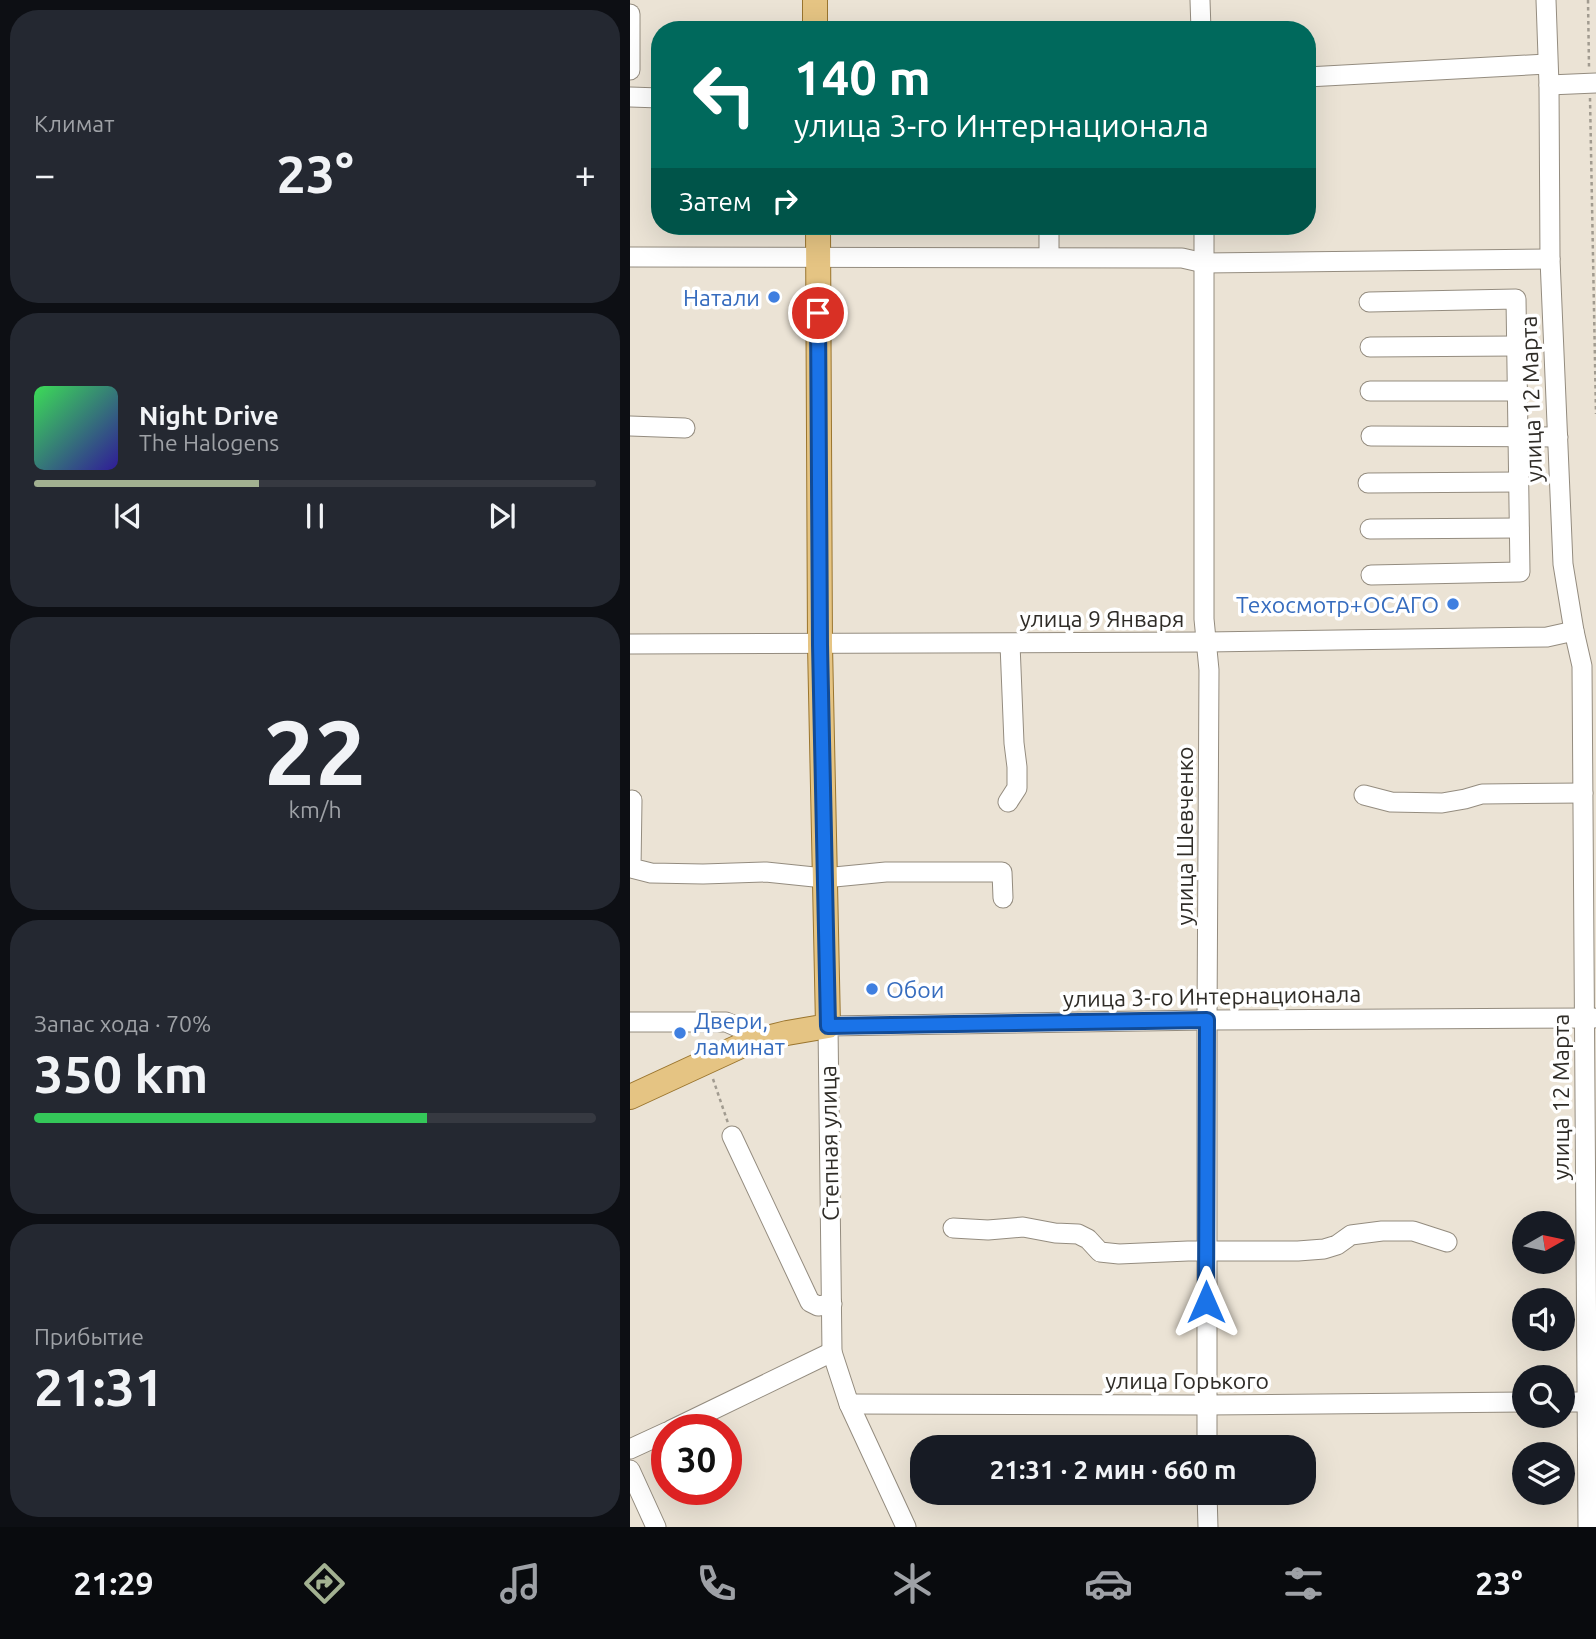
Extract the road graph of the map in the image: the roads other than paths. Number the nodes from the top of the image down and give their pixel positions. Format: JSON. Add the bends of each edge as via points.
{"nodes":[{"id":1,"x":815,"y":0,"type":"edge"},
{"id":2,"x":1200,"y":0,"type":"edge"},
{"id":3,"x":1546,"y":0,"type":"edge"},
{"id":4,"x":630,"y":14,"type":"edge"},
{"id":5,"x":815,"y":21,"type":"edge"},
{"id":6,"x":1201,"y":21,"type":"edge"},
{"id":7,"x":1547,"y":64,"type":"junction"},
{"id":8,"x":630,"y":70,"type":"edge"},
{"id":9,"x":1316,"y":77,"type":"edge"},
{"id":10,"x":1593,"y":83,"type":"edge"},
{"id":11,"x":1549,"y":85,"type":"junction"},
{"id":12,"x":630,"y":97,"type":"edge"},
{"id":13,"x":651,"y":97,"type":"edge"},
{"id":14,"x":818,"y":235,"type":"edge"},
{"id":15,"x":1049,"y":235,"type":"edge"},
{"id":16,"x":1204,"y":235,"type":"edge"},
{"id":17,"x":630,"y":257,"type":"edge"},
{"id":18,"x":818,"y":257,"type":"junction"},
{"id":19,"x":1049,"y":257,"type":"junction"},
{"id":20,"x":1550,"y":259,"type":"junction"},
{"id":21,"x":1204,"y":263,"type":"junction"},
{"id":22,"x":1368,"y":302,"type":"dead end"},
{"id":23,"x":1516,"y":346,"type":"junction"},
{"id":24,"x":1370,"y":347,"type":"dead end"},
{"id":25,"x":1370,"y":391,"type":"dead end"},
{"id":26,"x":1518,"y":391,"type":"junction"},
{"id":27,"x":630,"y":426,"type":"edge"},
{"id":28,"x":685,"y":428,"type":"dead end"},
{"id":29,"x":1371,"y":436,"type":"dead end"},
{"id":30,"x":1519,"y":437,"type":"junction"},
{"id":31,"x":1558,"y":437,"type":"junction"},
{"id":32,"x":1519,"y":482,"type":"junction"},
{"id":33,"x":1368,"y":483,"type":"dead end"},
{"id":34,"x":1520,"y":528,"type":"junction"},
{"id":35,"x":1370,"y":529,"type":"dead end"},
{"id":36,"x":1371,"y":575,"type":"dead end"},
{"id":37,"x":1574,"y":631,"type":"junction"},
{"id":38,"x":1207,"y":642,"type":"junction"},
{"id":39,"x":1010,"y":643,"type":"junction"},
{"id":40,"x":630,"y":645,"type":"edge"},
{"id":41,"x":820,"y":645,"type":"junction"},
{"id":42,"x":1583,"y":793,"type":"junction"},
{"id":43,"x":1364,"y":794,"type":"dead end"},
{"id":44,"x":632,"y":800,"type":"edge"},
{"id":45,"x":1008,"y":802,"type":"dead end"},
{"id":46,"x":824,"y":878,"type":"junction"},
{"id":47,"x":1003,"y":898,"type":"dead end"},
{"id":48,"x":1590,"y":1018,"type":"edge"},
{"id":49,"x":1207,"y":1020,"type":"junction"},
{"id":50,"x":630,"y":1022,"type":"edge"},
{"id":51,"x":828,"y":1026,"type":"junction"},
{"id":52,"x":747,"y":1043,"type":"junction"},
{"id":53,"x":630,"y":1097,"type":"edge"},
{"id":54,"x":732,"y":1136,"type":"road end"},
{"id":55,"x":953,"y":1228,"type":"dead end"},
{"id":56,"x":1447,"y":1242,"type":"dead end"},
{"id":57,"x":1206,"y":1251,"type":"junction"},
{"id":58,"x":832,"y":1304,"type":"junction"},
{"id":59,"x":832,"y":1352,"type":"junction"},
{"id":60,"x":1512,"y":1402,"type":"edge"},
{"id":61,"x":1592,"y":1402,"type":"edge"},
{"id":62,"x":849,"y":1404,"type":"junction"},
{"id":63,"x":1206,"y":1405,"type":"junction"},
{"id":64,"x":704,"y":1414,"type":"edge"},
{"id":65,"x":1207,"y":1435,"type":"edge"},
{"id":66,"x":651,"y":1439,"type":"edge"},
{"id":67,"x":630,"y":1449,"type":"edge"},
{"id":68,"x":630,"y":1470,"type":"edge"},
{"id":69,"x":1207,"y":1505,"type":"edge"},
{"id":70,"x":656,"y":1527,"type":"edge"},
{"id":71,"x":906,"y":1527,"type":"edge"},
{"id":72,"x":1208,"y":1527,"type":"edge"},
{"id":73,"x":1588,"y":1527,"type":"edge"}],
"edges":[{"from":1,"to":5,"type":"main road"},
{"from":2,"to":6,"type":"street"},
{"from":3,"to":7,"type":"street","name":"улица 12 Марта"},
{"from":4,"to":8,"type":"street"},
{"from":7,"to":9,"type":"street"},
{"from":7,"to":11,"type":"street","name":"улица 12 Марта"},
{"from":10,"to":11,"type":"street"},
{"from":11,"to":20,"type":"street","name":"улица 12 Марта"},
{"from":12,"to":13,"type":"street"},
{"from":14,"to":18,"type":"main road","name":"Степная улица"},
{"from":15,"to":19,"type":"street"},
{"from":16,"to":21,"type":"street","name":"улица Шевченко"},
{"from":17,"to":18,"type":"street"},
{"from":18,"to":19,"type":"street"},
{"from":18,"to":41,"type":"main road","name":"Степная улица"},
{"from":19,"to":21,"type":"street","via":[[1182,258]]},
{"from":20,"to":21,"type":"street"},
{"from":20,"to":31,"type":"street","name":"улица 12 Марта"},
{"from":21,"to":38,"type":"street","name":"улица Шевченко"},
{"from":22,"to":23,"type":"street","via":[[1516,299]]},
{"from":23,"to":24,"type":"street"},
{"from":23,"to":26,"type":"street"},
{"from":25,"to":26,"type":"street"},
{"from":26,"to":30,"type":"street"},
{"from":27,"to":28,"type":"street"},
{"from":29,"to":30,"type":"street"},
{"from":30,"to":31,"type":"street"},
{"from":30,"to":32,"type":"street"},
{"from":31,"to":37,"type":"street","name":"улица 12 Марта","via":[[1563,564]]},
{"from":32,"to":33,"type":"street"},
{"from":32,"to":34,"type":"street"},
{"from":34,"to":35,"type":"street"},
{"from":34,"to":36,"type":"street","via":[[1520,572]]},
{"from":37,"to":38,"type":"street","name":"улица 9 Января","via":[[1547,637]]},
{"from":37,"to":42,"type":"street","name":"улица 12 Марта","via":[[1582,666]]},
{"from":38,"to":39,"type":"street","name":"улица 9 Января"},
{"from":38,"to":49,"type":"street","name":"улица Шевченко"},
{"from":39,"to":41,"type":"street","name":"улица 9 Января"},
{"from":39,"to":45,"type":"street","via":[[1017,788]]},
{"from":40,"to":41,"type":"street","name":"улица 9 Января"},
{"from":41,"to":46,"type":"main road","name":"Степная улица"},
{"from":42,"to":43,"type":"street","via":[[1482,794],[1442,803],[1391,802]]},
{"from":42,"to":48,"type":"street","name":"улица 12 Марта"},
{"from":44,"to":46,"type":"street","via":[[631,868],[651,873]]},
{"from":46,"to":47,"type":"street","via":[[886,872],[1002,872]]},
{"from":46,"to":51,"type":"main road","name":"Степная улица"},
{"from":48,"to":49,"type":"street","name":"улица 3-го Интернационала"},
{"from":48,"to":61,"type":"street","name":"улица 12 Марта"},
{"from":49,"to":51,"type":"street","name":"улица 3-го Интернационала"},
{"from":49,"to":57,"type":"street","name":"улица Шевченко"},
{"from":50,"to":52,"type":"street","via":[[726,1021],[742,1029]]},
{"from":51,"to":52,"type":"main road"},
{"from":51,"to":58,"type":"street","name":"Степная улица"},
{"from":52,"to":53,"type":"main road"},
{"from":54,"to":58,"type":"street","via":[[810,1303]]},
{"from":55,"to":57,"type":"street","via":[[1023,1227],[1078,1234],[1100,1252],[1119,1254]]},
{"from":56,"to":57,"type":"street","via":[[1413,1231],[1382,1231],[1351,1235],[1324,1249]]},
{"from":57,"to":63,"type":"street","name":"улица Шевченко"},
{"from":58,"to":59,"type":"street","name":"Степная улица"},
{"from":59,"to":62,"type":"street","name":"Степная улица"},
{"from":59,"to":64,"type":"street"},
{"from":60,"to":63,"type":"street","name":"улица Горького"},
{"from":61,"to":73,"type":"street","name":"улица 12 Марта"},
{"from":62,"to":63,"type":"street","name":"улица Горького"},
{"from":62,"to":71,"type":"street","name":"Степная улица"},
{"from":63,"to":65,"type":"street","name":"улица Шевченко"},
{"from":66,"to":67,"type":"street"},
{"from":68,"to":70,"type":"street"},
{"from":69,"to":72,"type":"street"}]}
